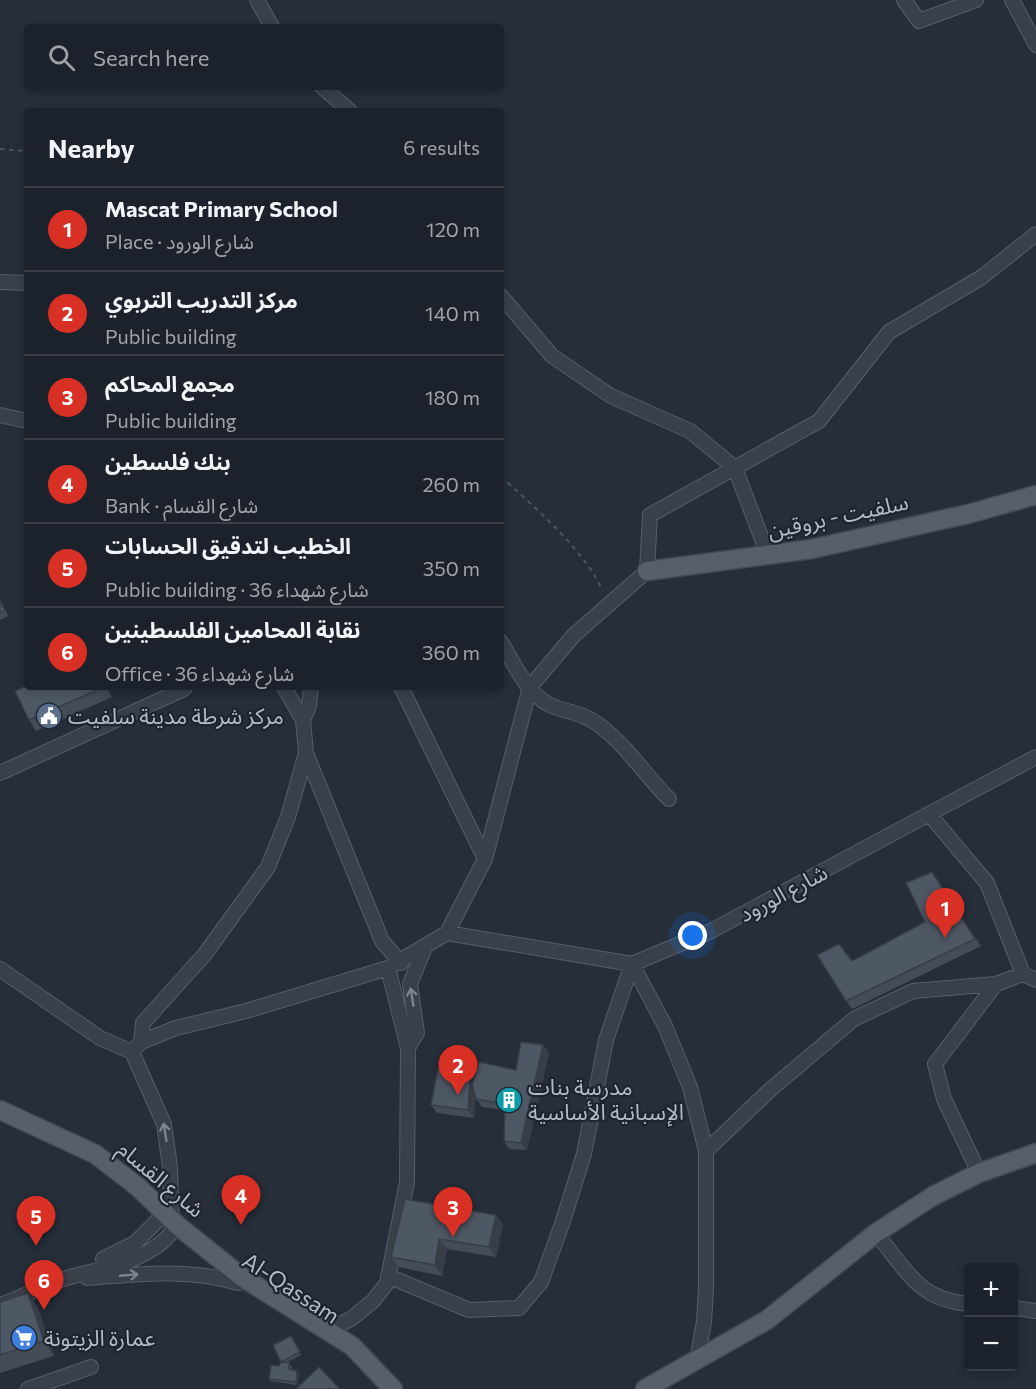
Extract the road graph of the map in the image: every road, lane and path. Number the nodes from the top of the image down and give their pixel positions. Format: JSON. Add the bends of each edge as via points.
{"nodes":[{"id":1,"x":257,"y":0,"type":"edge"},
{"id":2,"x":904,"y":0,"type":"edge"},
{"id":3,"x":976,"y":0,"type":"edge"},
{"id":4,"x":1012,"y":0,"type":"edge"},
{"id":5,"x":270,"y":24,"type":"edge"},
{"id":6,"x":1036,"y":45,"type":"edge"},
{"id":7,"x":326,"y":90,"type":"edge"},
{"id":8,"x":346,"y":108,"type":"edge"},
{"id":9,"x":0,"y":149,"type":"edge"},
{"id":10,"x":24,"y":151,"type":"edge"},
{"id":11,"x":1036,"y":234,"type":"edge"},
{"id":12,"x":0,"y":282,"type":"edge"},
{"id":13,"x":24,"y":283,"type":"edge"},
{"id":14,"x":504,"y":300,"type":"edge"},
{"id":15,"x":0,"y":415,"type":"edge"},
{"id":16,"x":24,"y":420,"type":"edge"},
{"id":17,"x":735,"y":468,"type":"junction"},
{"id":18,"x":504,"y":480,"type":"edge"},
{"id":19,"x":1036,"y":495,"type":"edge"},
{"id":20,"x":768,"y":555,"type":"junction"},
{"id":21,"x":647,"y":571,"type":"junction"},
{"id":22,"x":611,"y":603,"type":"junction"},
{"id":23,"x":504,"y":647,"type":"edge"},
{"id":24,"x":530,"y":687,"type":"junction"},
{"id":25,"x":182,"y":690,"type":"edge"},
{"id":26,"x":286,"y":690,"type":"edge"},
{"id":27,"x":311,"y":690,"type":"edge"},
{"id":28,"x":402,"y":690,"type":"edge"},
{"id":29,"x":303,"y":720,"type":"junction"},
{"id":30,"x":306,"y":753,"type":"junction"},
{"id":31,"x":1036,"y":757,"type":"edge"},
{"id":32,"x":0,"y":773,"type":"edge"},
{"id":33,"x":669,"y":800,"type":"dead end"},
{"id":34,"x":929,"y":814,"type":"junction"},
{"id":35,"x":485,"y":859,"type":"junction"},
{"id":36,"x":447,"y":933,"type":"junction"},
{"id":37,"x":425,"y":947,"type":"junction"},
{"id":38,"x":632,"y":964,"type":"junction"},
{"id":39,"x":395,"y":966,"type":"junction"},
{"id":40,"x":0,"y":969,"type":"edge"},
{"id":41,"x":1030,"y":977,"type":"edge"},
{"id":42,"x":996,"y":984,"type":"junction"},
{"id":43,"x":136,"y":1047,"type":"junction"},
{"id":44,"x":408,"y":1048,"type":"junction"},
{"id":45,"x":0,"y":1110,"type":"edge"},
{"id":46,"x":0,"y":1119,"type":"edge"},
{"id":47,"x":706,"y":1151,"type":"junction"},
{"id":48,"x":1036,"y":1153,"type":"edge"},
{"id":49,"x":1036,"y":1165,"type":"edge"},
{"id":50,"x":979,"y":1173,"type":"junction"},
{"id":51,"x":167,"y":1221,"type":"junction"},
{"id":52,"x":882,"y":1241,"type":"junction"},
{"id":53,"x":388,"y":1276,"type":"junction"},
{"id":54,"x":238,"y":1283,"type":"junction"},
{"id":55,"x":50,"y":1284,"type":"junction"},
{"id":56,"x":0,"y":1299,"type":"edge"},
{"id":57,"x":964,"y":1304,"type":"edge"},
{"id":58,"x":0,"y":1305,"type":"edge"},
{"id":59,"x":1018,"y":1309,"type":"edge"},
{"id":60,"x":1036,"y":1311,"type":"edge"},
{"id":61,"x":324,"y":1327,"type":"junction"},
{"id":62,"x":697,"y":1360,"type":"junction"},
{"id":63,"x":91,"y":1367,"type":"dead end"},
{"id":64,"x":28,"y":1389,"type":"edge"},
{"id":65,"x":378,"y":1389,"type":"edge"},
{"id":66,"x":393,"y":1389,"type":"edge"},
{"id":67,"x":645,"y":1389,"type":"edge"},
{"id":68,"x":662,"y":1389,"type":"edge"}],
"edges":[{"from":1,"to":5,"type":"street"},
{"from":2,"to":3,"type":"street","via":[[919,21]]},
{"from":4,"to":6,"type":"street"},
{"from":7,"to":8,"type":"street"},
{"from":9,"to":10,"type":"path"},
{"from":11,"to":17,"type":"street","via":[[981,277],[889,332],[819,422]]},
{"from":12,"to":13,"type":"street"},
{"from":14,"to":17,"type":"street","via":[[552,356],[611,396],[690,431]]},
{"from":15,"to":16,"type":"street"},
{"from":17,"to":20,"type":"street"},
{"from":17,"to":21,"type":"street","via":[[650,515]]},
{"from":18,"to":22,"type":"path","via":[[566,539]]},
{"from":19,"to":20,"type":"main road","name":"سلفيت - بروقين","via":[[812,549]]},
{"from":20,"to":21,"type":"main road","name":"سلفيت - بروقين"},
{"from":21,"to":22,"type":"street"},
{"from":22,"to":24,"type":"street","via":[[574,635]]},
{"from":23,"to":24,"type":"street"},
{"from":24,"to":33,"type":"street","via":[[547,704],[575,711],[597,723],[618,741]]},
{"from":24,"to":35,"type":"street"},
{"from":25,"to":32,"type":"street"},
{"from":26,"to":29,"type":"street"},
{"from":27,"to":29,"type":"street"},
{"from":28,"to":35,"type":"street"},
{"from":29,"to":30,"type":"street"},
{"from":30,"to":39,"type":"street"},
{"from":30,"to":43,"type":"street","via":[[288,817],[268,867],[205,954],[143,1023]]},
{"from":31,"to":34,"type":"street","name":"شارع الورود"},
{"from":34,"to":38,"type":"street","name":"شارع الورود","via":[[711,931]]},
{"from":34,"to":41,"type":"street","via":[[987,883]]},
{"from":35,"to":36,"type":"street"},
{"from":36,"to":37,"type":"street"},
{"from":36,"to":38,"type":"street"},
{"from":37,"to":39,"type":"street"},
{"from":44,"to":37,"type":"street","one_way":true,"via":[[417,1033],[410,984]]},
{"from":38,"to":47,"type":"street","via":[[665,1026],[690,1087]]},
{"from":38,"to":53,"type":"street","via":[[606,1040],[585,1154],[541,1282],[519,1308],[469,1310]]},
{"from":39,"to":43,"type":"street","via":[[176,1028]]},
{"from":39,"to":44,"type":"street"},
{"from":40,"to":43,"type":"street","via":[[100,1038]]},
{"from":41,"to":42,"type":"street"},
{"from":42,"to":47,"type":"street","via":[[913,991],[854,1019],[771,1089]]},
{"from":42,"to":50,"type":"street","via":[[935,1065],[944,1099]]},
{"from":51,"to":43,"type":"street","one_way":true,"via":[[164,1124]]},
{"from":44,"to":53,"type":"street","via":[[407,1182]]},
{"from":45,"to":51,"type":"main road","name":"شارع القسام","via":[[95,1154],[138,1187]]},
{"from":46,"to":51,"type":"main road","name":"شارع القسام","via":[[90,1160]]},
{"from":47,"to":62,"type":"street","via":[[706,1288]]},
{"from":48,"to":50,"type":"main road"},
{"from":49,"to":52,"type":"main road","via":[[983,1182]]},
{"from":50,"to":62,"type":"main road","via":[[933,1196],[876,1233],[767,1320]]},
{"from":51,"to":54,"type":"main road","name":"Al-Qassam"},
{"from":51,"to":55,"type":"street","via":[[162,1244],[144,1255]]},
{"from":51,"to":56,"type":"street","via":[[117,1254]]},
{"from":51,"to":61,"type":"main road","name":"شارع القسام","via":[[242,1277]]},
{"from":52,"to":57,"type":"street","via":[[923,1290],[949,1302]]},
{"from":52,"to":68,"type":"main road","via":[[772,1327]]},
{"from":53,"to":61,"type":"street","via":[[382,1292],[363,1311],[344,1323]]},
{"from":55,"to":54,"type":"street","one_way":true,"via":[[177,1273]]},
{"from":54,"to":65,"type":"main road","name":"Al-Qassam","via":[[327,1339],[357,1364]]},
{"from":55,"to":58,"type":"street"},
{"from":59,"to":60,"type":"street"},
{"from":61,"to":66,"type":"main road","name":"شارع القسام","via":[[364,1356]]},
{"from":62,"to":67,"type":"main road"},
{"from":63,"to":64,"type":"street"}]}
